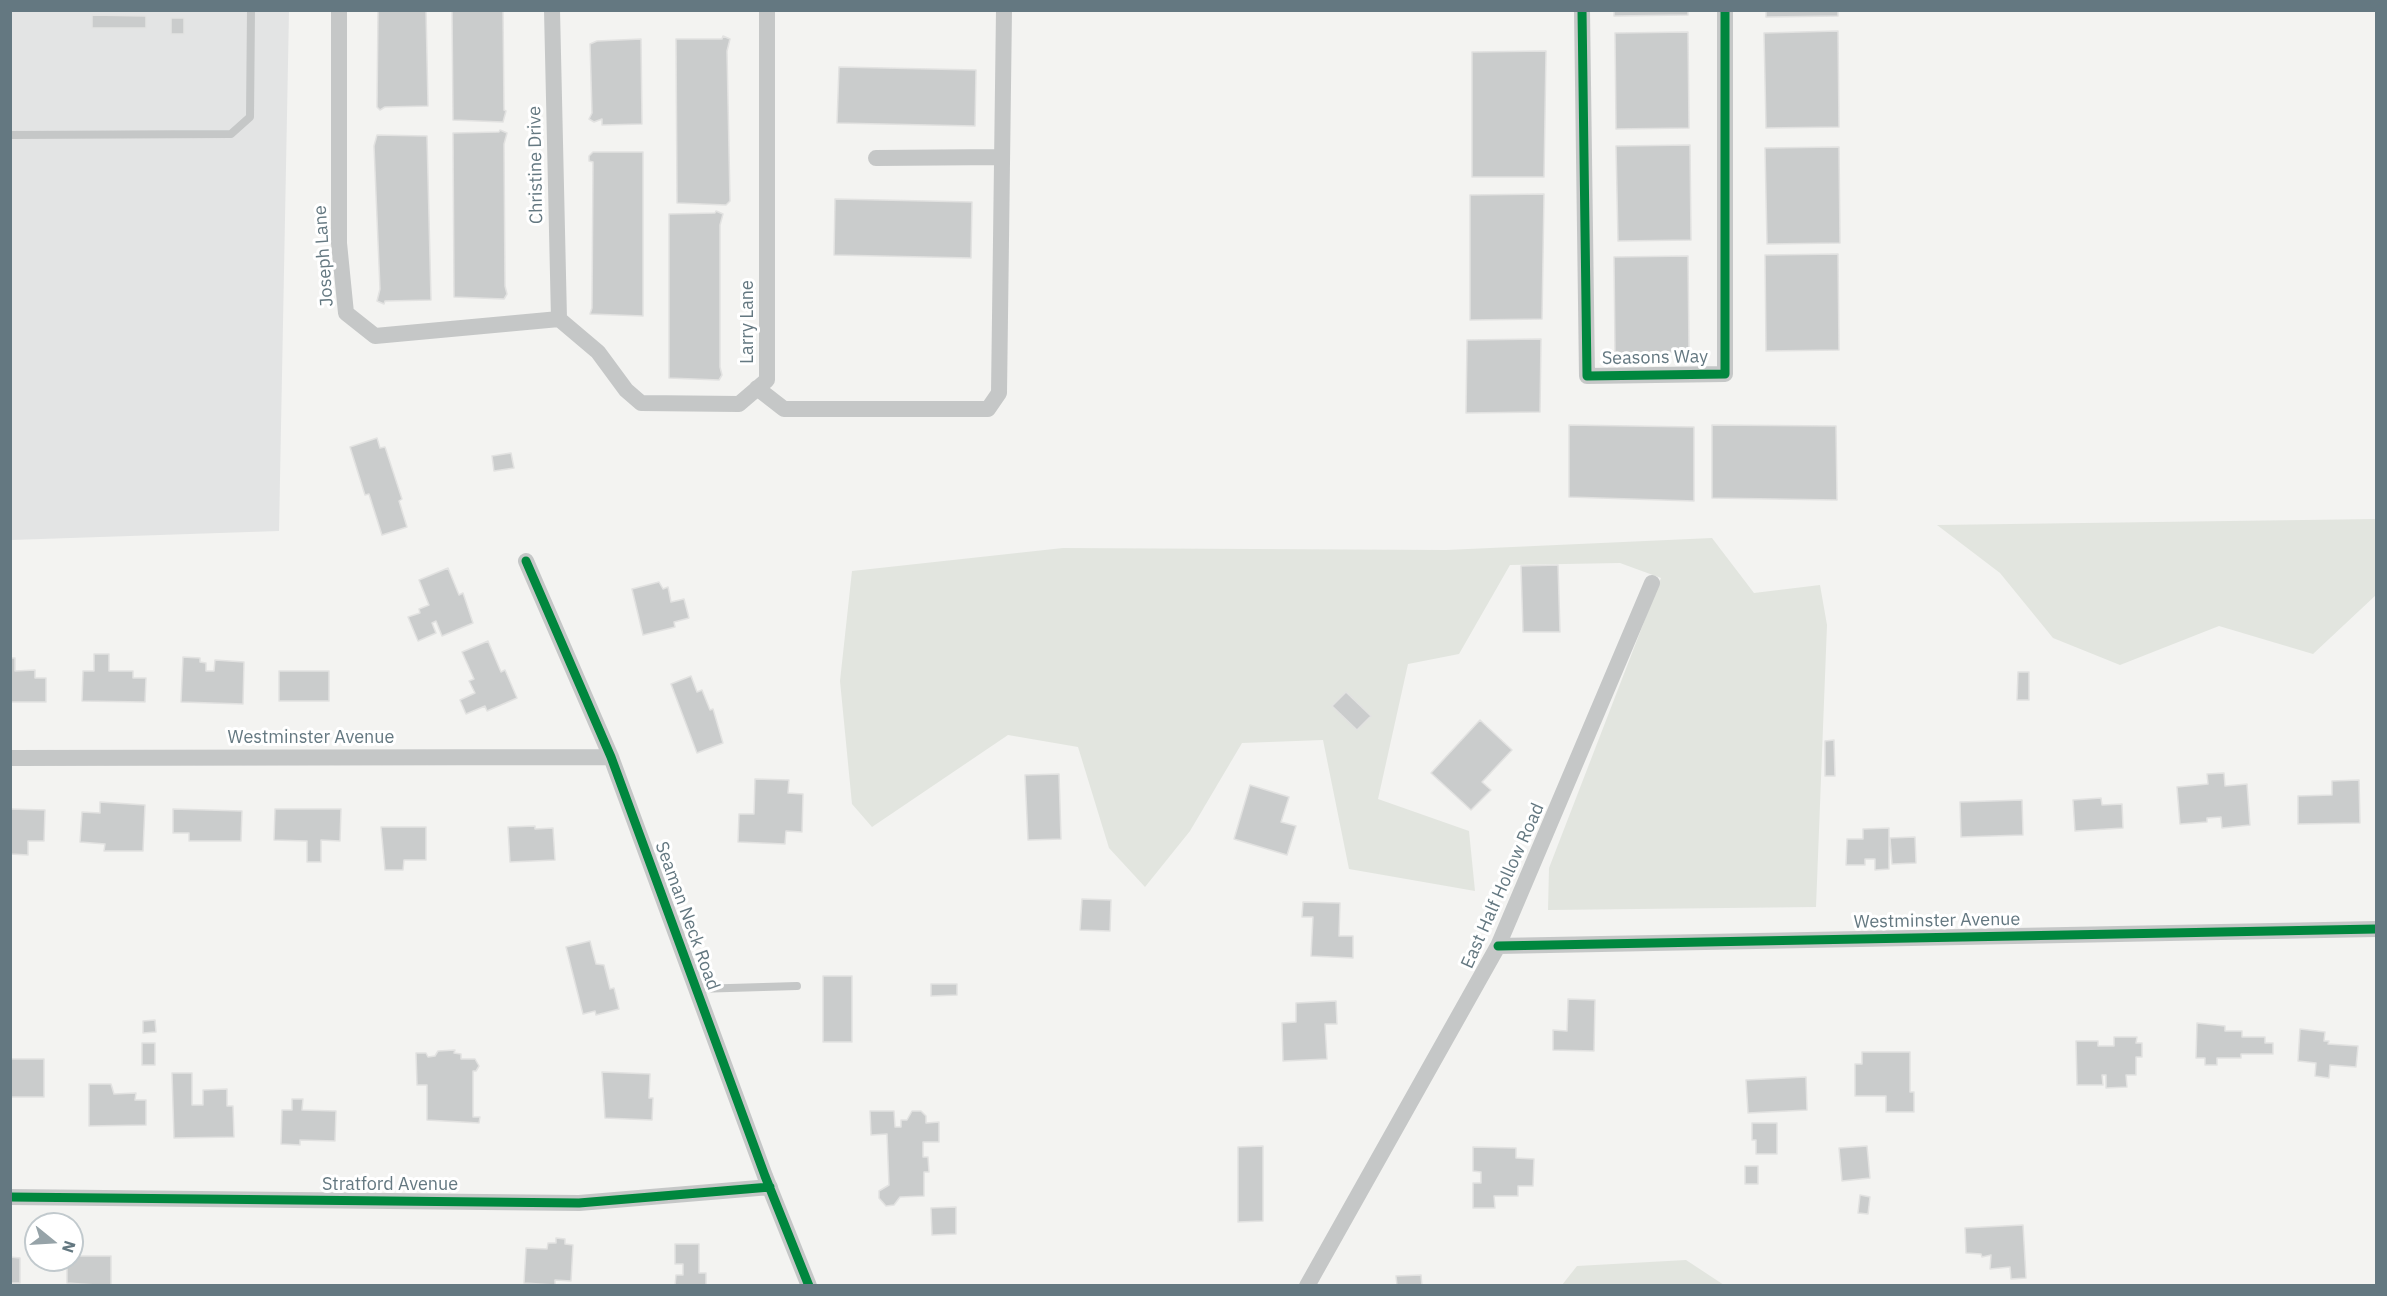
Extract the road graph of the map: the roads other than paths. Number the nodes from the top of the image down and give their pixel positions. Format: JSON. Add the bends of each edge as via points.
{"nodes":[{"id":1,"x":251,"y":10,"type":"edge"},
{"id":2,"x":339,"y":10,"type":"edge"},
{"id":3,"x":552,"y":10,"type":"edge"},
{"id":4,"x":767,"y":10,"type":"edge"},
{"id":5,"x":1004,"y":10,"type":"edge"},
{"id":6,"x":1582,"y":10,"type":"edge"},
{"id":7,"x":1725,"y":10,"type":"edge"},
{"id":8,"x":10,"y":135,"type":"edge"},
{"id":9,"x":1002,"y":157,"type":"junction"},
{"id":10,"x":876,"y":158,"type":"dead end"},
{"id":11,"x":559,"y":319,"type":"junction"},
{"id":12,"x":758,"y":388,"type":"junction"},
{"id":13,"x":526,"y":561,"type":"dead end"},
{"id":14,"x":1652,"y":583,"type":"dead end"},
{"id":15,"x":611,"y":757,"type":"junction"},
{"id":16,"x":10,"y":758,"type":"edge"},
{"id":17,"x":2376,"y":929,"type":"edge"},
{"id":18,"x":1498,"y":946,"type":"junction"},
{"id":19,"x":797,"y":986,"type":"dead end"},
{"id":20,"x":696,"y":989,"type":"junction"},
{"id":21,"x":770,"y":1187,"type":"junction"},
{"id":22,"x":10,"y":1197,"type":"edge"},
{"id":23,"x":809,"y":1286,"type":"edge"},
{"id":24,"x":1307,"y":1286,"type":"edge"}],
"edges":[{"from":1,"to":8,"type":"lane","via":[[250,117],[231,134]]},
{"from":2,"to":11,"type":"street","name":"Joseph Lane","via":[[339,243],[346,313],[375,336]]},
{"from":3,"to":11,"type":"street","name":"Christine Drive"},
{"from":4,"to":12,"type":"street","name":"Larry Lane","via":[[767,380]]},
{"from":5,"to":9,"type":"street"},
{"from":6,"to":7,"type":"street","name":"Seasons Way","via":[[1587,376],[1725,374]]},
{"from":9,"to":10,"type":"street"},
{"from":9,"to":12,"type":"street","via":[[999,393],[988,409],[784,409]]},
{"from":11,"to":12,"type":"street","name":"Larry Lane","via":[[598,351],[641,403],[739,404]]},
{"from":13,"to":15,"type":"street","name":"Seaman Neck Road"},
{"from":14,"to":18,"type":"street","name":"East Half Hollow Road"},
{"from":15,"to":16,"type":"street","name":"Westminster Avenue"},
{"from":15,"to":20,"type":"street","name":"Seaman Neck Road"},
{"from":17,"to":18,"type":"street","name":"Westminster Avenue"},
{"from":18,"to":24,"type":"street","name":"East Half Hollow Road"},
{"from":19,"to":20,"type":"lane"},
{"from":20,"to":21,"type":"street","name":"Seaman Neck Road"},
{"from":21,"to":22,"type":"street","name":"Stratford Avenue","via":[[579,1203]]},
{"from":21,"to":23,"type":"street","name":"Seaman Neck Road"}]}
